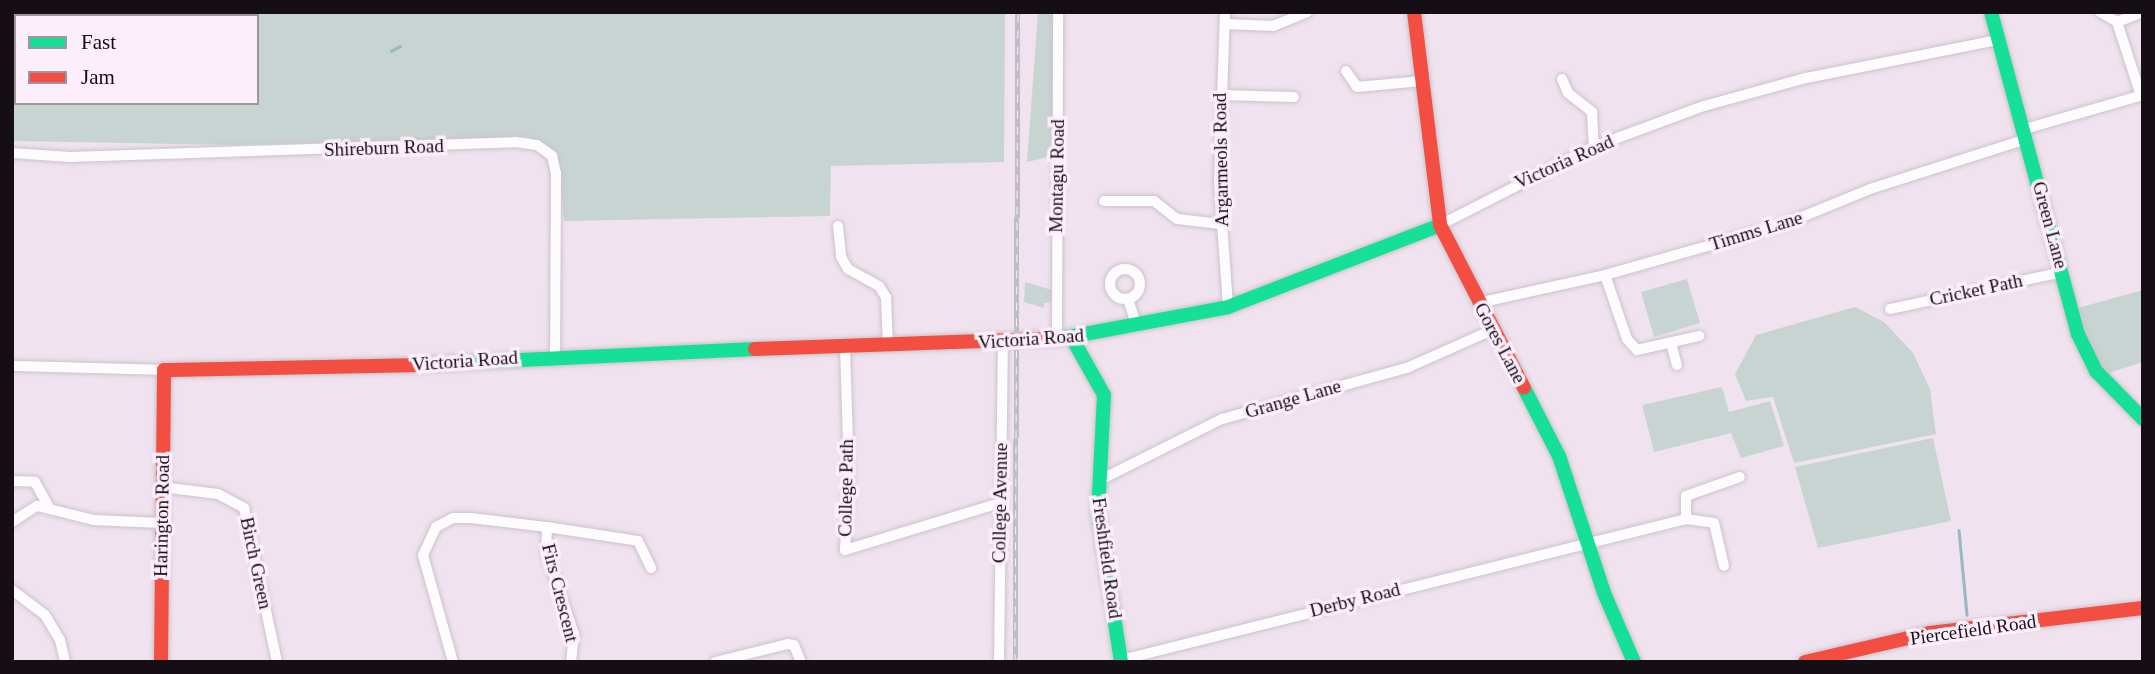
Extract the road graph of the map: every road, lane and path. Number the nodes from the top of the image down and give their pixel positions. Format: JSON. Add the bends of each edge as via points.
{"nodes":[{"id":1,"x":1058,"y":12,"type":"edge"},
{"id":2,"x":1226,"y":12,"type":"edge"},
{"id":3,"x":1307,"y":12,"type":"edge"},
{"id":4,"x":1414,"y":12,"type":"edge"},
{"id":5,"x":1991,"y":12,"type":"edge"},
{"id":6,"x":2100,"y":12,"type":"edge"},
{"id":7,"x":2143,"y":12,"type":"edge"},
{"id":8,"x":2117,"y":22,"type":"junction"},
{"id":9,"x":1225,"y":24,"type":"junction"},
{"id":10,"x":1998,"y":40,"type":"junction"},
{"id":11,"x":1346,"y":71,"type":"dead end"},
{"id":12,"x":1562,"y":79,"type":"dead end"},
{"id":13,"x":1422,"y":81,"type":"junction"},
{"id":14,"x":1219,"y":95,"type":"junction"},
{"id":15,"x":2142,"y":95,"type":"edge"},
{"id":16,"x":1294,"y":97,"type":"dead end"},
{"id":17,"x":2026,"y":134,"type":"junction"},
{"id":18,"x":1594,"y":147,"type":"junction"},
{"id":19,"x":12,"y":153,"type":"edge"},
{"id":20,"x":1104,"y":201,"type":"dead end"},
{"id":21,"x":1221,"y":224,"type":"junction"},
{"id":22,"x":1440,"y":225,"type":"junction"},
{"id":23,"x":838,"y":226,"type":"dead end"},
{"id":24,"x":2063,"y":272,"type":"junction"},
{"id":25,"x":1605,"y":275,"type":"junction"},
{"id":26,"x":1128,"y":299,"type":"dead end"},
{"id":27,"x":1478,"y":303,"type":"junction"},
{"id":28,"x":1228,"y":307,"type":"junction"},
{"id":29,"x":1889,"y":309,"type":"dead end"},
{"id":30,"x":1137,"y":327,"type":"junction"},
{"id":31,"x":1492,"y":330,"type":"junction"},
{"id":32,"x":1699,"y":336,"type":"dead end"},
{"id":33,"x":1065,"y":339,"type":"junction"},
{"id":34,"x":1003,"y":343,"type":"junction"},
{"id":35,"x":1671,"y":344,"type":"junction"},
{"id":36,"x":888,"y":346,"type":"junction"},
{"id":37,"x":845,"y":347,"type":"junction"},
{"id":38,"x":555,"y":356,"type":"junction"},
{"id":39,"x":1677,"y":365,"type":"dead end"},
{"id":40,"x":12,"y":366,"type":"edge"},
{"id":41,"x":164,"y":370,"type":"junction"},
{"id":42,"x":2142,"y":416,"type":"edge"},
{"id":43,"x":1740,"y":477,"type":"dead end"},
{"id":44,"x":1100,"y":480,"type":"junction"},
{"id":45,"x":12,"y":481,"type":"edge"},
{"id":46,"x":162,"y":487,"type":"junction"},
{"id":47,"x":1000,"y":503,"type":"junction"},
{"id":48,"x":49,"y":507,"type":"junction"},
{"id":49,"x":1686,"y":519,"type":"junction"},
{"id":50,"x":12,"y":522,"type":"edge"},
{"id":51,"x":160,"y":523,"type":"junction"},
{"id":52,"x":547,"y":527,"type":"junction"},
{"id":53,"x":1590,"y":541,"type":"junction"},
{"id":54,"x":1724,"y":566,"type":"dead end"},
{"id":55,"x":651,"y":568,"type":"dead end"},
{"id":56,"x":12,"y":590,"type":"edge"},
{"id":57,"x":2143,"y":608,"type":"edge"},
{"id":58,"x":1121,"y":661,"type":"edge"},
{"id":59,"x":65,"y":662,"type":"edge"},
{"id":60,"x":162,"y":662,"type":"edge"},
{"id":61,"x":277,"y":662,"type":"edge"},
{"id":62,"x":453,"y":662,"type":"edge"},
{"id":63,"x":571,"y":662,"type":"edge"},
{"id":64,"x":715,"y":662,"type":"edge"},
{"id":65,"x":801,"y":662,"type":"edge"},
{"id":66,"x":999,"y":662,"type":"edge"},
{"id":67,"x":1634,"y":662,"type":"edge"},
{"id":68,"x":1805,"y":662,"type":"edge"}],
"edges":[{"from":1,"to":33,"type":"street","name":"Montagu Road"},
{"from":2,"to":9,"type":"street","name":"Argarmeols Road"},
{"from":3,"to":9,"type":"street","via":[[1273,26]]},
{"from":4,"to":13,"type":"street","name":"Gores Lane"},
{"from":5,"to":10,"type":"street","name":"Green Lane"},
{"from":6,"to":8,"type":"street"},
{"from":7,"to":8,"type":"street"},
{"from":8,"to":15,"type":"street"},
{"from":9,"to":14,"type":"street","name":"Argarmeols Road"},
{"from":10,"to":17,"type":"street","name":"Green Lane"},
{"from":10,"to":18,"type":"street","name":"Victoria Road","via":[[1806,78],[1704,106]]},
{"from":11,"to":13,"type":"street","via":[[1357,87]]},
{"from":12,"to":18,"type":"street","via":[[1568,93],[1592,112]]},
{"from":13,"to":22,"type":"street","name":"Gores Lane"},
{"from":14,"to":16,"type":"street"},
{"from":14,"to":21,"type":"street","name":"Argarmeols Road"},
{"from":15,"to":17,"type":"street","name":"Timms Lane"},
{"from":17,"to":24,"type":"street","name":"Green Lane"},
{"from":17,"to":25,"type":"street","name":"Timms Lane","via":[[1782,225]]},
{"from":18,"to":22,"type":"street","name":"Victoria Road"},
{"from":19,"to":38,"type":"street","name":"Shireburn Road","via":[[70,158],[515,142],[537,145],[552,156],[556,173]]},
{"from":20,"to":21,"type":"street","via":[[1154,201],[1177,219]]},
{"from":21,"to":28,"type":"street","name":"Argarmeols Road"},
{"from":22,"to":27,"type":"street","name":"Gores Lane"},
{"from":22,"to":28,"type":"street","name":"Victoria Road"},
{"from":23,"to":36,"type":"street","via":[[841,257],[848,269],[879,286],[886,297]]},
{"from":24,"to":29,"type":"street","name":"Cricket Path"},
{"from":24,"to":42,"type":"street","name":"Green Lane","via":[[2085,352]]},
{"from":25,"to":27,"type":"street","name":"Timms Lane"},
{"from":25,"to":35,"type":"street","via":[[1631,346],[1645,350]]},
{"from":26,"to":30,"type":"street"},
{"from":27,"to":31,"type":"street","name":"Gores Lane"},
{"from":28,"to":30,"type":"street","name":"Victoria Road"},
{"from":30,"to":33,"type":"street","name":"Victoria Road"},
{"from":31,"to":44,"type":"street","name":"Grange Lane","via":[[1409,367],[1222,419]]},
{"from":31,"to":53,"type":"street","name":"Gores Lane","via":[[1559,456]]},
{"from":32,"to":35,"type":"street"},
{"from":33,"to":34,"type":"street","name":"Victoria Road"},
{"from":33,"to":44,"type":"street","name":"Freshfield Road","via":[[1104,395]]},
{"from":34,"to":36,"type":"street","name":"Victoria Road"},
{"from":34,"to":47,"type":"street","name":"College Avenue"},
{"from":35,"to":39,"type":"street"},
{"from":36,"to":37,"type":"street","name":"Victoria Road"},
{"from":37,"to":38,"type":"street","name":"Victoria Road"},
{"from":37,"to":47,"type":"street","name":"College Path","via":[[849,476],[845,550]]},
{"from":38,"to":41,"type":"street","name":"Victoria Road","via":[[363,368]]},
{"from":40,"to":41,"type":"street","name":"Victoria Road"},
{"from":41,"to":46,"type":"street","name":"Harington Road"},
{"from":43,"to":49,"type":"street","via":[[1686,496]]},
{"from":44,"to":58,"type":"street","name":"Freshfield Road","via":[[1098,513]]},
{"from":45,"to":48,"type":"street","via":[[35,482]]},
{"from":46,"to":51,"type":"street","name":"Harington Road"},
{"from":46,"to":61,"type":"street","name":"Birch Green","via":[[218,494],[244,508]]},
{"from":47,"to":66,"type":"street","name":"College Avenue"},
{"from":48,"to":50,"type":"street","via":[[25,510]]},
{"from":48,"to":51,"type":"street","via":[[94,520]]},
{"from":49,"to":53,"type":"street","name":"Derby Road"},
{"from":49,"to":54,"type":"street","via":[[1714,523]]},
{"from":51,"to":60,"type":"street","name":"Harington Road"},
{"from":52,"to":55,"type":"street","via":[[638,541]]},
{"from":52,"to":62,"type":"street","name":"Firs Crescent","via":[[471,518],[453,518],[436,527],[423,555]]},
{"from":52,"to":63,"type":"street","name":"Firs Crescent","via":[[546,552],[574,634]]},
{"from":53,"to":58,"type":"street","name":"Derby Road"},
{"from":53,"to":67,"type":"street","name":"Gores Lane","via":[[1604,593]]},
{"from":56,"to":59,"type":"street","via":[[45,615],[61,640]]},
{"from":57,"to":68,"type":"street","name":"Piercefield Road","via":[[1930,633]]},
{"from":64,"to":65,"type":"street","via":[[788,644],[794,645]]}]}
